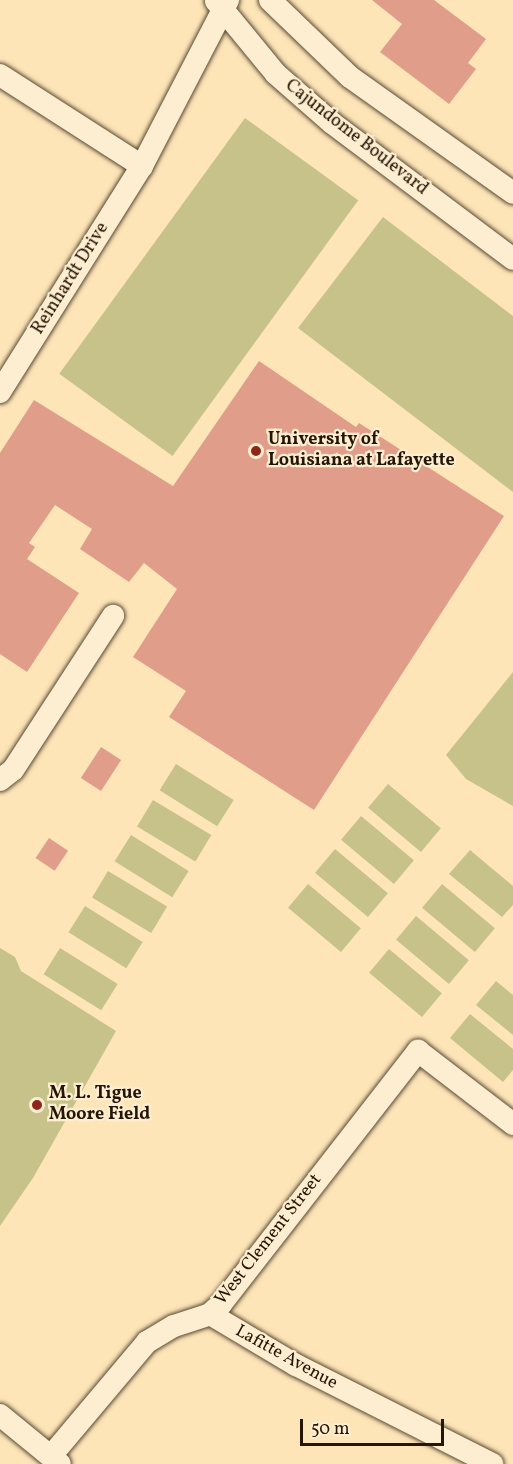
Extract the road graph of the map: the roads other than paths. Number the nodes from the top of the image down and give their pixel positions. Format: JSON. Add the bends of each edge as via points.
{"nodes":[{"id":1,"x":270,"y":0,"type":"edge"},
{"id":2,"x":222,"y":4,"type":"edge"},
{"id":3,"x":0,"y":75,"type":"edge"},
{"id":4,"x":142,"y":166,"type":"junction"},
{"id":5,"x":513,"y":193,"type":"edge"},
{"id":6,"x":513,"y":259,"type":"edge"},
{"id":7,"x":0,"y":392,"type":"edge"},
{"id":8,"x":113,"y":616,"type":"dead end"},
{"id":9,"x":0,"y":780,"type":"edge"},
{"id":10,"x":513,"y":1124,"type":"edge"},
{"id":11,"x":210,"y":1314,"type":"junction"},
{"id":12,"x":0,"y":1415,"type":"edge"},
{"id":13,"x":56,"y":1460,"type":"edge"},
{"id":14,"x":492,"y":1464,"type":"edge"}],
"edges":[{"from":1,"to":5,"type":"street","via":[[350,77]]},
{"from":2,"to":4,"type":"street","name":"Reinhardt Drive"},
{"from":2,"to":6,"type":"street","name":"Cajundome Boulevard","via":[[276,74],[332,123]]},
{"from":3,"to":4,"type":"street"},
{"from":4,"to":7,"type":"street","name":"Reinhardt Drive"},
{"from":8,"to":9,"type":"street","via":[[13,770]]},
{"from":10,"to":11,"type":"street","name":"West Clement Street","via":[[418,1051],[232,1292]]},
{"from":11,"to":13,"type":"street","name":"West Clement Street","via":[[174,1326],[147,1342]]},
{"from":11,"to":14,"type":"street","name":"Lafitte Avenue","via":[[296,1365]]},
{"from":12,"to":13,"type":"street"}]}
